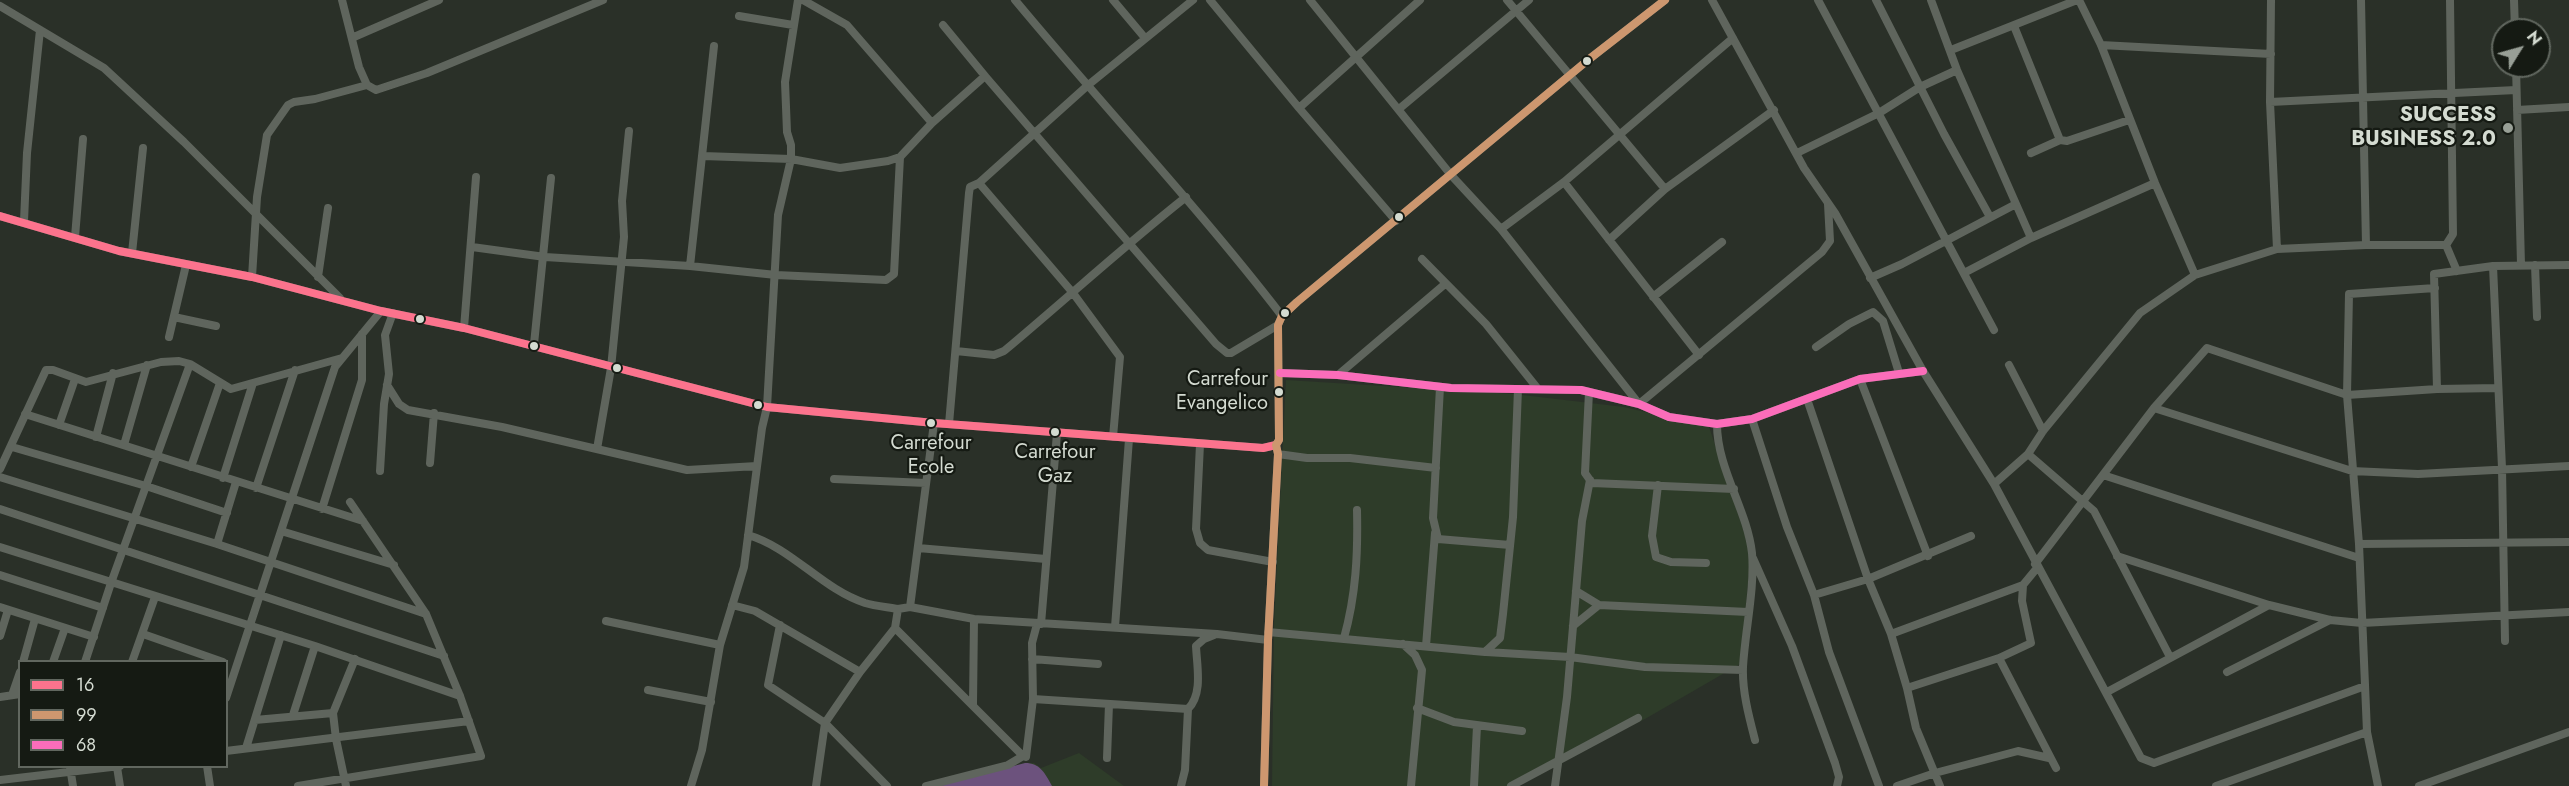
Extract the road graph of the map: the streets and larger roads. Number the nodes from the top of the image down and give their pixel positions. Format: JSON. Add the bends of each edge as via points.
{"nodes":[{"id":1,"x":342,"y":0,"type":"edge"},
{"id":2,"x":439,"y":0,"type":"edge"},
{"id":3,"x":603,"y":0,"type":"edge"},
{"id":4,"x":798,"y":0,"type":"edge"},
{"id":5,"x":803,"y":0,"type":"edge"},
{"id":6,"x":1015,"y":0,"type":"edge"},
{"id":7,"x":1113,"y":0,"type":"edge"},
{"id":8,"x":1193,"y":0,"type":"edge"},
{"id":9,"x":1210,"y":0,"type":"edge"},
{"id":10,"x":1310,"y":0,"type":"edge"},
{"id":11,"x":1507,"y":0,"type":"edge"},
{"id":12,"x":1529,"y":0,"type":"edge"},
{"id":13,"x":1665,"y":0,"type":"edge"},
{"id":14,"x":1712,"y":0,"type":"edge"},
{"id":15,"x":1818,"y":0,"type":"edge"},
{"id":16,"x":1876,"y":0,"type":"edge"},
{"id":17,"x":1931,"y":0,"type":"edge"},
{"id":18,"x":2078,"y":0,"type":"edge"},
{"id":19,"x":2271,"y":0,"type":"edge"},
{"id":20,"x":2361,"y":0,"type":"edge"},
{"id":21,"x":2450,"y":0,"type":"edge"},
{"id":22,"x":2514,"y":0,"type":"edge"},
{"id":23,"x":1414,"y":2,"type":"edge"},
{"id":24,"x":417,"y":4,"type":"edge"},
{"id":25,"x":0,"y":6,"type":"edge"},
{"id":26,"x":1516,"y":10,"type":"junction"},
{"id":27,"x":739,"y":16,"type":"dead end"},
{"id":28,"x":2515,"y":18,"type":"edge"},
{"id":29,"x":793,"y":25,"type":"junction"},
{"id":30,"x":943,"y":25,"type":"dead end"},
{"id":31,"x":2014,"y":26,"type":"junction"},
{"id":32,"x":40,"y":30,"type":"junction"},
{"id":33,"x":354,"y":38,"type":"junction"},
{"id":34,"x":1145,"y":38,"type":"junction"},
{"id":35,"x":1733,"y":38,"type":"junction"},
{"id":36,"x":2101,"y":45,"type":"junction"},
{"id":37,"x":714,"y":46,"type":"dead end"},
{"id":38,"x":1951,"y":50,"type":"junction"},
{"id":39,"x":2271,"y":54,"type":"junction"},
{"id":40,"x":1355,"y":56,"type":"junction"},
{"id":41,"x":1957,"y":70,"type":"junction"},
{"id":42,"x":1571,"y":75,"type":"junction"},
{"id":43,"x":985,"y":76,"type":"junction"},
{"id":44,"x":2516,"y":78,"type":"edge"},
{"id":45,"x":367,"y":85,"type":"junction"},
{"id":46,"x":1087,"y":87,"type":"junction"},
{"id":47,"x":1920,"y":87,"type":"junction"},
{"id":48,"x":2516,"y":90,"type":"junction"},
{"id":49,"x":2450,"y":91,"type":"junction"},
{"id":50,"x":2361,"y":98,"type":"junction"},
{"id":51,"x":2270,"y":102,"type":"junction"},
{"id":52,"x":2569,"y":107,"type":"edge"},
{"id":53,"x":1299,"y":108,"type":"junction"},
{"id":54,"x":1399,"y":110,"type":"junction"},
{"id":55,"x":1774,"y":110,"type":"junction"},
{"id":56,"x":2517,"y":110,"type":"junction"},
{"id":57,"x":1879,"y":113,"type":"junction"},
{"id":58,"x":2129,"y":120,"type":"junction"},
{"id":59,"x":932,"y":123,"type":"junction"},
{"id":60,"x":629,"y":131,"type":"dead end"},
{"id":61,"x":1035,"y":134,"type":"junction"},
{"id":62,"x":1619,"y":135,"type":"junction"},
{"id":63,"x":83,"y":139,"type":"dead end"},
{"id":64,"x":2060,"y":140,"type":"junction"},
{"id":65,"x":143,"y":148,"type":"dead end"},
{"id":66,"x":1797,"y":153,"type":"junction"},
{"id":67,"x":2031,"y":153,"type":"dead end"},
{"id":68,"x":703,"y":156,"type":"junction"},
{"id":69,"x":900,"y":157,"type":"junction"},
{"id":70,"x":791,"y":159,"type":"junction"},
{"id":71,"x":1451,"y":175,"type":"junction"},
{"id":72,"x":476,"y":177,"type":"dead end"},
{"id":73,"x":551,"y":178,"type":"dead end"},
{"id":74,"x":1564,"y":182,"type":"junction"},
{"id":75,"x":979,"y":183,"type":"junction"},
{"id":76,"x":2155,"y":183,"type":"junction"},
{"id":77,"x":1665,"y":189,"type":"junction"},
{"id":78,"x":1186,"y":197,"type":"junction"},
{"id":79,"x":1828,"y":200,"type":"junction"},
{"id":80,"x":2016,"y":204,"type":"junction"},
{"id":81,"x":328,"y":208,"type":"dead end"},
{"id":82,"x":257,"y":214,"type":"junction"},
{"id":83,"x":0,"y":216,"type":"edge"},
{"id":84,"x":1990,"y":217,"type":"junction"},
{"id":85,"x":24,"y":221,"type":"junction"},
{"id":86,"x":1396,"y":221,"type":"junction"},
{"id":87,"x":1501,"y":229,"type":"junction"},
{"id":88,"x":75,"y":237,"type":"junction"},
{"id":89,"x":2031,"y":238,"type":"junction"},
{"id":90,"x":1947,"y":239,"type":"junction"},
{"id":91,"x":1609,"y":240,"type":"junction"},
{"id":92,"x":1722,"y":242,"type":"dead end"},
{"id":93,"x":1128,"y":243,"type":"junction"},
{"id":94,"x":2366,"y":245,"type":"junction"},
{"id":95,"x":2446,"y":245,"type":"junction"},
{"id":96,"x":472,"y":247,"type":"junction"},
{"id":97,"x":2277,"y":249,"type":"junction"},
{"id":98,"x":132,"y":253,"type":"junction"},
{"id":99,"x":544,"y":257,"type":"junction"},
{"id":100,"x":1422,"y":259,"type":"dead end"},
{"id":101,"x":620,"y":260,"type":"junction"},
{"id":102,"x":186,"y":265,"type":"junction"},
{"id":103,"x":2521,"y":265,"type":"junction"},
{"id":104,"x":2569,"y":265,"type":"edge"},
{"id":105,"x":690,"y":266,"type":"junction"},
{"id":106,"x":2493,"y":266,"type":"junction"},
{"id":107,"x":2535,"y":266,"type":"junction"},
{"id":108,"x":2457,"y":271,"type":"junction"},
{"id":109,"x":1964,"y":273,"type":"junction"},
{"id":110,"x":776,"y":275,"type":"junction"},
{"id":111,"x":2194,"y":275,"type":"junction"},
{"id":112,"x":318,"y":277,"type":"junction"},
{"id":113,"x":252,"y":278,"type":"junction"},
{"id":114,"x":1870,"y":278,"type":"junction"},
{"id":115,"x":1445,"y":284,"type":"junction"},
{"id":116,"x":2434,"y":288,"type":"junction"},
{"id":117,"x":1073,"y":293,"type":"junction"},
{"id":118,"x":1653,"y":297,"type":"junction"},
{"id":119,"x":340,"y":299,"type":"junction"},
{"id":120,"x":381,"y":311,"type":"junction"},
{"id":121,"x":393,"y":313,"type":"junction"},
{"id":122,"x":1282,"y":316,"type":"junction"},
{"id":123,"x":174,"y":317,"type":"junction"},
{"id":124,"x":2537,"y":317,"type":"dead end"},
{"id":125,"x":1278,"y":325,"type":"junction"},
{"id":126,"x":216,"y":326,"type":"dead end"},
{"id":127,"x":464,"y":328,"type":"junction"},
{"id":128,"x":1994,"y":330,"type":"dead end"},
{"id":129,"x":362,"y":334,"type":"junction"},
{"id":130,"x":169,"y":337,"type":"dead end"},
{"id":131,"x":534,"y":344,"type":"junction"},
{"id":132,"x":1816,"y":347,"type":"dead end"},
{"id":133,"x":956,"y":351,"type":"junction"},
{"id":134,"x":1699,"y":355,"type":"junction"},
{"id":135,"x":342,"y":358,"type":"junction"},
{"id":136,"x":190,"y":364,"type":"junction"},
{"id":137,"x":147,"y":365,"type":"junction"},
{"id":138,"x":2009,"y":365,"type":"dead end"},
{"id":139,"x":611,"y":368,"type":"junction"},
{"id":140,"x":295,"y":370,"type":"junction"},
{"id":141,"x":1923,"y":371,"type":"junction"},
{"id":142,"x":1280,"y":373,"type":"junction"},
{"id":143,"x":1899,"y":373,"type":"junction"},
{"id":144,"x":113,"y":374,"type":"junction"},
{"id":145,"x":1338,"y":375,"type":"junction"},
{"id":146,"x":75,"y":379,"type":"junction"},
{"id":147,"x":1860,"y":379,"type":"junction"},
{"id":148,"x":220,"y":383,"type":"junction"},
{"id":149,"x":253,"y":383,"type":"junction"},
{"id":150,"x":387,"y":385,"type":"junction"},
{"id":151,"x":1440,"y":387,"type":"junction"},
{"id":152,"x":2498,"y":388,"type":"junction"},
{"id":153,"x":1518,"y":389,"type":"junction"},
{"id":154,"x":1538,"y":389,"type":"junction"},
{"id":155,"x":2438,"y":389,"type":"junction"},
{"id":156,"x":1589,"y":392,"type":"junction"},
{"id":157,"x":2347,"y":395,"type":"junction"},
{"id":158,"x":1807,"y":399,"type":"junction"},
{"id":159,"x":1639,"y":404,"type":"junction"},
{"id":160,"x":767,"y":407,"type":"junction"},
{"id":161,"x":2154,"y":408,"type":"junction"},
{"id":162,"x":434,"y":413,"type":"junction"},
{"id":163,"x":25,"y":414,"type":"junction"},
{"id":164,"x":1752,"y":419,"type":"junction"},
{"id":165,"x":934,"y":423,"type":"junction"},
{"id":166,"x":949,"y":424,"type":"junction"},
{"id":167,"x":1717,"y":424,"type":"junction"},
{"id":168,"x":59,"y":425,"type":"junction"},
{"id":169,"x":2043,"y":431,"type":"junction"},
{"id":170,"x":1056,"y":433,"type":"junction"},
{"id":171,"x":96,"y":437,"type":"junction"},
{"id":172,"x":1113,"y":437,"type":"junction"},
{"id":173,"x":1129,"y":439,"type":"junction"},
{"id":174,"x":1200,"y":444,"type":"junction"},
{"id":175,"x":124,"y":445,"type":"junction"},
{"id":176,"x":12,"y":447,"type":"junction"},
{"id":177,"x":597,"y":449,"type":"junction"},
{"id":178,"x":1277,"y":450,"type":"junction"},
{"id":179,"x":2028,"y":454,"type":"junction"},
{"id":180,"x":158,"y":455,"type":"junction"},
{"id":181,"x":430,"y":463,"type":"dead end"},
{"id":182,"x":757,"y":466,"type":"junction"},
{"id":183,"x":2569,"y":466,"type":"edge"},
{"id":184,"x":191,"y":467,"type":"junction"},
{"id":185,"x":1436,"y":468,"type":"junction"},
{"id":186,"x":2502,"y":468,"type":"junction"},
{"id":187,"x":0,"y":469,"type":"edge"},
{"id":188,"x":380,"y":471,"type":"dead end"},
{"id":189,"x":2352,"y":471,"type":"junction"},
{"id":190,"x":2103,"y":475,"type":"junction"},
{"id":191,"x":0,"y":477,"type":"edge"},
{"id":192,"x":223,"y":478,"type":"junction"},
{"id":193,"x":834,"y":479,"type":"dead end"},
{"id":194,"x":1590,"y":480,"type":"junction"},
{"id":195,"x":236,"y":482,"type":"junction"},
{"id":196,"x":926,"y":483,"type":"junction"},
{"id":197,"x":1994,"y":484,"type":"junction"},
{"id":198,"x":1658,"y":485,"type":"junction"},
{"id":199,"x":146,"y":486,"type":"junction"},
{"id":200,"x":256,"y":488,"type":"junction"},
{"id":201,"x":1734,"y":489,"type":"junction"},
{"id":202,"x":292,"y":500,"type":"junction"},
{"id":203,"x":2083,"y":501,"type":"junction"},
{"id":204,"x":351,"y":502,"type":"dead end"},
{"id":205,"x":0,"y":509,"type":"edge"},
{"id":206,"x":322,"y":509,"type":"junction"},
{"id":207,"x":1357,"y":510,"type":"dead end"},
{"id":208,"x":227,"y":513,"type":"junction"},
{"id":209,"x":135,"y":518,"type":"junction"},
{"id":210,"x":363,"y":521,"type":"junction"},
{"id":211,"x":280,"y":531,"type":"junction"},
{"id":212,"x":1435,"y":533,"type":"junction"},
{"id":213,"x":748,"y":535,"type":"junction"},
{"id":214,"x":1971,"y":537,"type":"dead end"},
{"id":215,"x":2569,"y":542,"type":"edge"},
{"id":216,"x":217,"y":544,"type":"junction"},
{"id":217,"x":2359,"y":544,"type":"junction"},
{"id":218,"x":2502,"y":544,"type":"junction"},
{"id":219,"x":1510,"y":545,"type":"junction"},
{"id":220,"x":0,"y":547,"type":"edge"},
{"id":221,"x":918,"y":548,"type":"junction"},
{"id":222,"x":124,"y":550,"type":"junction"},
{"id":223,"x":1752,"y":555,"type":"junction"},
{"id":224,"x":1928,"y":556,"type":"junction"},
{"id":225,"x":2117,"y":556,"type":"junction"},
{"id":226,"x":2359,"y":558,"type":"junction"},
{"id":227,"x":1047,"y":560,"type":"junction"},
{"id":228,"x":270,"y":562,"type":"junction"},
{"id":229,"x":1273,"y":562,"type":"junction"},
{"id":230,"x":1706,"y":563,"type":"dead end"},
{"id":231,"x":394,"y":565,"type":"junction"},
{"id":232,"x":2036,"y":566,"type":"junction"},
{"id":233,"x":0,"y":575,"type":"edge"},
{"id":234,"x":1868,"y":579,"type":"junction"},
{"id":235,"x":111,"y":583,"type":"junction"},
{"id":236,"x":2023,"y":585,"type":"junction"},
{"id":237,"x":1576,"y":591,"type":"junction"},
{"id":238,"x":260,"y":595,"type":"junction"},
{"id":239,"x":1814,"y":595,"type":"junction"},
{"id":240,"x":154,"y":597,"type":"junction"},
{"id":241,"x":732,"y":605,"type":"junction"},
{"id":242,"x":1599,"y":605,"type":"junction"},
{"id":243,"x":2269,"y":605,"type":"junction"},
{"id":244,"x":4,"y":608,"type":"edge"},
{"id":245,"x":103,"y":608,"type":"junction"},
{"id":246,"x":910,"y":608,"type":"junction"},
{"id":247,"x":897,"y":609,"type":"junction"},
{"id":248,"x":1748,"y":612,"type":"junction"},
{"id":249,"x":2569,"y":612,"type":"edge"},
{"id":250,"x":426,"y":614,"type":"junction"},
{"id":251,"x":2505,"y":617,"type":"junction"},
{"id":252,"x":36,"y":618,"type":"junction"},
{"id":253,"x":974,"y":619,"type":"junction"},
{"id":254,"x":2330,"y":620,"type":"junction"},
{"id":255,"x":606,"y":621,"type":"dead end"},
{"id":256,"x":2362,"y":623,"type":"junction"},
{"id":257,"x":1039,"y":624,"type":"junction"},
{"id":258,"x":780,"y":625,"type":"junction"},
{"id":259,"x":250,"y":626,"type":"junction"},
{"id":260,"x":1573,"y":626,"type":"junction"},
{"id":261,"x":1114,"y":627,"type":"junction"},
{"id":262,"x":65,"y":628,"type":"junction"},
{"id":263,"x":895,"y":628,"type":"junction"},
{"id":264,"x":143,"y":634,"type":"junction"},
{"id":265,"x":1217,"y":634,"type":"junction"},
{"id":266,"x":1891,"y":634,"type":"junction"},
{"id":267,"x":280,"y":635,"type":"junction"},
{"id":268,"x":0,"y":636,"type":"edge"},
{"id":269,"x":1268,"y":636,"type":"junction"},
{"id":270,"x":94,"y":637,"type":"junction"},
{"id":271,"x":1344,"y":638,"type":"junction"},
{"id":272,"x":2505,"y":641,"type":"dead end"},
{"id":273,"x":1402,"y":644,"type":"junction"},
{"id":274,"x":720,"y":645,"type":"junction"},
{"id":275,"x":315,"y":646,"type":"junction"},
{"id":276,"x":1426,"y":646,"type":"junction"},
{"id":277,"x":1485,"y":652,"type":"junction"},
{"id":278,"x":444,"y":656,"type":"junction"},
{"id":279,"x":1570,"y":657,"type":"junction"},
{"id":280,"x":2170,"y":657,"type":"junction"},
{"id":281,"x":1999,"y":658,"type":"junction"},
{"id":282,"x":355,"y":659,"type":"junction"},
{"id":283,"x":1032,"y":659,"type":"junction"},
{"id":284,"x":23,"y":660,"type":"edge"},
{"id":285,"x":54,"y":660,"type":"edge"},
{"id":286,"x":86,"y":660,"type":"edge"},
{"id":287,"x":133,"y":660,"type":"edge"},
{"id":288,"x":219,"y":660,"type":"edge"},
{"id":289,"x":228,"y":663,"type":"edge"},
{"id":290,"x":1098,"y":664,"type":"dead end"},
{"id":291,"x":237,"y":666,"type":"junction"},
{"id":292,"x":1743,"y":670,"type":"junction"},
{"id":293,"x":860,"y":672,"type":"junction"},
{"id":294,"x":2227,"y":672,"type":"dead end"},
{"id":295,"x":2365,"y":686,"type":"junction"},
{"id":296,"x":1907,"y":688,"type":"junction"},
{"id":297,"x":648,"y":690,"type":"dead end"},
{"id":298,"x":228,"y":692,"type":"edge"},
{"id":299,"x":2107,"y":692,"type":"junction"},
{"id":300,"x":16,"y":695,"type":"edge"},
{"id":301,"x":460,"y":696,"type":"junction"},
{"id":302,"x":0,"y":697,"type":"edge"},
{"id":303,"x":1033,"y":699,"type":"junction"},
{"id":304,"x":711,"y":702,"type":"junction"},
{"id":305,"x":973,"y":704,"type":"junction"},
{"id":306,"x":1109,"y":704,"type":"junction"},
{"id":307,"x":1417,"y":708,"type":"junction"},
{"id":308,"x":1188,"y":709,"type":"junction"},
{"id":309,"x":333,"y":713,"type":"junction"},
{"id":310,"x":293,"y":715,"type":"junction"},
{"id":311,"x":1638,"y":718,"type":"dead end"},
{"id":312,"x":255,"y":720,"type":"junction"},
{"id":313,"x":469,"y":721,"type":"junction"},
{"id":314,"x":825,"y":723,"type":"junction"},
{"id":315,"x":1477,"y":726,"type":"junction"},
{"id":316,"x":1522,"y":731,"type":"dead end"},
{"id":317,"x":2367,"y":732,"type":"junction"},
{"id":318,"x":2569,"y":732,"type":"edge"},
{"id":319,"x":336,"y":739,"type":"junction"},
{"id":320,"x":1755,"y":740,"type":"dead end"},
{"id":321,"x":246,"y":748,"type":"junction"},
{"id":322,"x":228,"y":751,"type":"edge"},
{"id":323,"x":1023,"y":756,"type":"junction"},
{"id":324,"x":1107,"y":758,"type":"dead end"},
{"id":325,"x":2049,"y":758,"type":"junction"},
{"id":326,"x":1557,"y":763,"type":"junction"},
{"id":327,"x":95,"y":768,"type":"edge"},
{"id":328,"x":119,"y":768,"type":"edge"},
{"id":329,"x":207,"y":768,"type":"edge"},
{"id":330,"x":2056,"y":768,"type":"dead end"},
{"id":331,"x":71,"y":769,"type":"edge"},
{"id":332,"x":1935,"y":773,"type":"junction"},
{"id":333,"x":0,"y":780,"type":"edge"},
{"id":334,"x":345,"y":782,"type":"edge"},
{"id":335,"x":74,"y":786,"type":"edge"},
{"id":336,"x":120,"y":786,"type":"edge"},
{"id":337,"x":210,"y":786,"type":"edge"},
{"id":338,"x":302,"y":786,"type":"edge"},
{"id":339,"x":691,"y":786,"type":"edge"},
{"id":340,"x":816,"y":786,"type":"edge"},
{"id":341,"x":887,"y":786,"type":"edge"},
{"id":342,"x":926,"y":786,"type":"edge"},
{"id":343,"x":1181,"y":786,"type":"edge"},
{"id":344,"x":1264,"y":786,"type":"edge"},
{"id":345,"x":1411,"y":786,"type":"edge"},
{"id":346,"x":1474,"y":786,"type":"edge"},
{"id":347,"x":1511,"y":786,"type":"edge"},
{"id":348,"x":1555,"y":786,"type":"edge"},
{"id":349,"x":1837,"y":786,"type":"edge"},
{"id":350,"x":1879,"y":786,"type":"edge"},
{"id":351,"x":1897,"y":786,"type":"edge"},
{"id":352,"x":1940,"y":786,"type":"edge"},
{"id":353,"x":2216,"y":786,"type":"edge"},
{"id":354,"x":2378,"y":786,"type":"edge"},
{"id":355,"x":2419,"y":786,"type":"edge"}],
"edges":[{"from":1,"to":33,"type":"street"},
{"from":2,"to":24,"type":"street"},
{"from":3,"to":45,"type":"street","via":[[388,87],[376,90]]},
{"from":4,"to":29,"type":"street"},
{"from":5,"to":59,"type":"street","via":[[847,25]]},
{"from":6,"to":46,"type":"street"},
{"from":7,"to":34,"type":"street"},
{"from":8,"to":34,"type":"street"},
{"from":9,"to":53,"type":"street"},
{"from":10,"to":40,"type":"street"},
{"from":11,"to":26,"type":"street"},
{"from":12,"to":26,"type":"street"},
{"from":13,"to":42,"type":"street"},
{"from":14,"to":35,"type":"street"},
{"from":15,"to":57,"type":"street"},
{"from":16,"to":47,"type":"street"},
{"from":17,"to":38,"type":"street"},
{"from":18,"to":31,"type":"street"},
{"from":18,"to":36,"type":"street"},
{"from":19,"to":39,"type":"street"},
{"from":20,"to":50,"type":"street"},
{"from":21,"to":49,"type":"street"},
{"from":22,"to":28,"type":"street"},
{"from":23,"to":40,"type":"street"},
{"from":24,"to":33,"type":"street"},
{"from":25,"to":32,"type":"street"},
{"from":26,"to":42,"type":"street"},
{"from":26,"to":54,"type":"street"},
{"from":27,"to":29,"type":"street"},
{"from":29,"to":70,"type":"street","via":[[785,82]]},
{"from":30,"to":43,"type":"street"},
{"from":31,"to":38,"type":"street"},
{"from":31,"to":64,"type":"street"},
{"from":32,"to":82,"type":"street","via":[[104,68]]},
{"from":32,"to":85,"type":"street"},
{"from":33,"to":45,"type":"street"},
{"from":34,"to":46,"type":"street"},
{"from":35,"to":55,"type":"street"},
{"from":35,"to":62,"type":"street"},
{"from":36,"to":39,"type":"street"},
{"from":36,"to":58,"type":"street"},
{"from":37,"to":68,"type":"street"},
{"from":38,"to":41,"type":"street"},
{"from":39,"to":51,"type":"street"},
{"from":40,"to":53,"type":"street"},
{"from":40,"to":54,"type":"street"},
{"from":41,"to":47,"type":"street"},
{"from":41,"to":80,"type":"street"},
{"from":42,"to":62,"type":"street"},
{"from":42,"to":71,"type":"street"},
{"from":43,"to":59,"type":"street"},
{"from":43,"to":61,"type":"street"},
{"from":44,"to":48,"type":"street"},
{"from":45,"to":82,"type":"street","via":[[288,105],[267,135]]},
{"from":46,"to":61,"type":"street"},
{"from":46,"to":78,"type":"street"},
{"from":47,"to":57,"type":"street"},
{"from":47,"to":84,"type":"street"},
{"from":48,"to":49,"type":"street"},
{"from":48,"to":56,"type":"street"},
{"from":49,"to":50,"type":"street"},
{"from":49,"to":95,"type":"street","via":[[2453,234]]},
{"from":50,"to":51,"type":"street"},
{"from":50,"to":94,"type":"street"},
{"from":51,"to":97,"type":"street"},
{"from":52,"to":56,"type":"street"},
{"from":53,"to":86,"type":"street"},
{"from":54,"to":71,"type":"street"},
{"from":55,"to":66,"type":"street"},
{"from":55,"to":77,"type":"street"},
{"from":56,"to":103,"type":"street"},
{"from":57,"to":66,"type":"street"},
{"from":57,"to":90,"type":"street"},
{"from":58,"to":64,"type":"street"},
{"from":58,"to":76,"type":"street"},
{"from":59,"to":69,"type":"street"},
{"from":60,"to":101,"type":"street"},
{"from":61,"to":75,"type":"street"},
{"from":61,"to":93,"type":"street"},
{"from":62,"to":74,"type":"street"},
{"from":62,"to":77,"type":"street"},
{"from":63,"to":88,"type":"street"},
{"from":64,"to":67,"type":"street"},
{"from":65,"to":98,"type":"street"},
{"from":66,"to":79,"type":"street"},
{"from":68,"to":70,"type":"street"},
{"from":68,"to":105,"type":"street"},
{"from":69,"to":70,"type":"street","via":[[840,168]]},
{"from":69,"to":110,"type":"street","via":[[892,277],[880,280]]},
{"from":70,"to":110,"type":"street","via":[[778,214]]},
{"from":71,"to":86,"type":"street"},
{"from":71,"to":87,"type":"street"},
{"from":72,"to":96,"type":"street"},
{"from":73,"to":99,"type":"street"},
{"from":74,"to":87,"type":"street"},
{"from":74,"to":91,"type":"street"},
{"from":75,"to":117,"type":"street"},
{"from":75,"to":133,"type":"street","via":[[970,187],[969,193]]},
{"from":76,"to":89,"type":"street"},
{"from":76,"to":111,"type":"street"},
{"from":77,"to":91,"type":"street"},
{"from":78,"to":93,"type":"street"},
{"from":78,"to":122,"type":"street"},
{"from":79,"to":114,"type":"street"},
{"from":79,"to":134,"type":"street","via":[[1830,241],[1822,252]]},
{"from":80,"to":84,"type":"street"},
{"from":80,"to":89,"type":"street"},
{"from":81,"to":112,"type":"street"},
{"from":82,"to":112,"type":"street"},
{"from":82,"to":113,"type":"street"},
{"from":83,"to":85,"type":"street"},
{"from":84,"to":90,"type":"street"},
{"from":85,"to":88,"type":"street"},
{"from":86,"to":122,"type":"street"},
{"from":87,"to":159,"type":"street"},
{"from":88,"to":98,"type":"street"},
{"from":89,"to":109,"type":"street"},
{"from":90,"to":109,"type":"street"},
{"from":90,"to":114,"type":"street"},
{"from":91,"to":118,"type":"street"},
{"from":92,"to":118,"type":"street"},
{"from":93,"to":117,"type":"street"},
{"from":93,"to":125,"type":"street","via":[[1227,353]]},
{"from":94,"to":95,"type":"street"},
{"from":94,"to":97,"type":"street"},
{"from":95,"to":108,"type":"street"},
{"from":96,"to":99,"type":"street"},
{"from":96,"to":127,"type":"street"},
{"from":97,"to":111,"type":"street"},
{"from":98,"to":102,"type":"street"},
{"from":99,"to":101,"type":"street"},
{"from":99,"to":131,"type":"street"},
{"from":100,"to":115,"type":"street"},
{"from":101,"to":105,"type":"street"},
{"from":101,"to":139,"type":"street"},
{"from":102,"to":113,"type":"street"},
{"from":102,"to":123,"type":"street"},
{"from":103,"to":106,"type":"street"},
{"from":103,"to":107,"type":"street"},
{"from":104,"to":107,"type":"street"},
{"from":105,"to":110,"type":"street"},
{"from":106,"to":108,"type":"street"},
{"from":106,"to":152,"type":"street"},
{"from":107,"to":124,"type":"street"},
{"from":108,"to":116,"type":"street","via":[[2434,274]]},
{"from":109,"to":128,"type":"street"},
{"from":110,"to":160,"type":"street"},
{"from":111,"to":169,"type":"street","via":[[2140,313]]},
{"from":112,"to":119,"type":"street"},
{"from":113,"to":119,"type":"street"},
{"from":114,"to":141,"type":"street"},
{"from":115,"to":145,"type":"street"},
{"from":115,"to":154,"type":"street","via":[[1486,324]]},
{"from":116,"to":155,"type":"street"},
{"from":116,"to":157,"type":"street","via":[[2349,294]]},
{"from":117,"to":133,"type":"street","via":[[1004,351],[994,355]]},
{"from":117,"to":172,"type":"street","via":[[1120,357]]},
{"from":118,"to":134,"type":"street"},
{"from":119,"to":120,"type":"street"},
{"from":120,"to":121,"type":"street"},
{"from":120,"to":129,"type":"street"},
{"from":121,"to":127,"type":"street"},
{"from":121,"to":150,"type":"street","via":[[385,335]]},
{"from":122,"to":125,"type":"street"},
{"from":123,"to":126,"type":"street"},
{"from":123,"to":130,"type":"street"},
{"from":125,"to":142,"type":"street"},
{"from":127,"to":131,"type":"street"},
{"from":129,"to":135,"type":"street"},
{"from":129,"to":206,"type":"street","via":[[362,380]]},
{"from":131,"to":139,"type":"street"},
{"from":132,"to":143,"type":"street","via":[[1873,312],[1883,321]]},
{"from":133,"to":166,"type":"street"},
{"from":134,"to":159,"type":"street"},
{"from":135,"to":140,"type":"street"},
{"from":135,"to":202,"type":"street","via":[[335,367]]},
{"from":136,"to":137,"type":"street","via":[[179,361]]},
{"from":136,"to":148,"type":"street"},
{"from":136,"to":180,"type":"street"},
{"from":137,"to":144,"type":"street"},
{"from":137,"to":175,"type":"street"},
{"from":138,"to":169,"type":"street"},
{"from":139,"to":160,"type":"street"},
{"from":139,"to":177,"type":"street"},
{"from":140,"to":149,"type":"street"},
{"from":140,"to":200,"type":"street"},
{"from":141,"to":143,"type":"street"},
{"from":141,"to":197,"type":"street"},
{"from":142,"to":145,"type":"street"},
{"from":142,"to":178,"type":"street"},
{"from":143,"to":147,"type":"street"},
{"from":144,"to":146,"type":"street","via":[[86,382]]},
{"from":144,"to":171,"type":"street"},
{"from":145,"to":151,"type":"street"},
{"from":146,"to":163,"type":"street","via":[[46,370]]},
{"from":146,"to":168,"type":"street"},
{"from":147,"to":158,"type":"street"},
{"from":147,"to":224,"type":"street"},
{"from":148,"to":149,"type":"street","via":[[231,389]]},
{"from":148,"to":184,"type":"street"},
{"from":149,"to":192,"type":"street"},
{"from":150,"to":162,"type":"street","via":[[399,404],[408,410]]},
{"from":150,"to":188,"type":"street"},
{"from":151,"to":153,"type":"street"},
{"from":151,"to":185,"type":"street"},
{"from":152,"to":155,"type":"street"},
{"from":152,"to":186,"type":"street"},
{"from":153,"to":154,"type":"street"},
{"from":153,"to":219,"type":"street"},
{"from":154,"to":156,"type":"street"},
{"from":155,"to":157,"type":"street"},
{"from":156,"to":159,"type":"street"},
{"from":156,"to":194,"type":"street","via":[[1585,473]]},
{"from":157,"to":161,"type":"street","via":[[2207,348]]},
{"from":157,"to":189,"type":"street"},
{"from":158,"to":164,"type":"street"},
{"from":158,"to":234,"type":"street"},
{"from":159,"to":167,"type":"street","via":[[1669,417]]},
{"from":160,"to":165,"type":"street"},
{"from":160,"to":182,"type":"street"},
{"from":161,"to":189,"type":"street"},
{"from":161,"to":190,"type":"street"},
{"from":162,"to":177,"type":"street"},
{"from":162,"to":181,"type":"street"},
{"from":163,"to":168,"type":"street"},
{"from":163,"to":176,"type":"street"},
{"from":164,"to":167,"type":"street"},
{"from":164,"to":239,"type":"street"},
{"from":165,"to":166,"type":"street"},
{"from":165,"to":196,"type":"street"},
{"from":166,"to":170,"type":"street"},
{"from":167,"to":201,"type":"street","via":[[1717,436]]},
{"from":168,"to":171,"type":"street"},
{"from":169,"to":179,"type":"street"},
{"from":170,"to":172,"type":"street"},
{"from":170,"to":227,"type":"street"},
{"from":171,"to":175,"type":"street"},
{"from":172,"to":173,"type":"street"},
{"from":173,"to":174,"type":"street"},
{"from":173,"to":261,"type":"street"},
{"from":174,"to":178,"type":"street"},
{"from":174,"to":229,"type":"street","via":[[1196,529],[1200,543],[1208,550]]},
{"from":175,"to":180,"type":"street"},
{"from":176,"to":187,"type":"street"},
{"from":176,"to":199,"type":"street"},
{"from":177,"to":182,"type":"street","via":[[687,470]]},
{"from":178,"to":185,"type":"street","via":[[1307,458],[1350,458]]},
{"from":178,"to":229,"type":"street"},
{"from":179,"to":197,"type":"street"},
{"from":179,"to":203,"type":"street"},
{"from":180,"to":184,"type":"street"},
{"from":180,"to":199,"type":"street"},
{"from":182,"to":213,"type":"street"},
{"from":183,"to":186,"type":"street"},
{"from":184,"to":192,"type":"street"},
{"from":185,"to":212,"type":"street"},
{"from":186,"to":189,"type":"street","via":[[2418,474]]},
{"from":186,"to":218,"type":"street"},
{"from":189,"to":217,"type":"street"},
{"from":190,"to":203,"type":"street"},
{"from":190,"to":226,"type":"street"},
{"from":191,"to":209,"type":"street"},
{"from":192,"to":195,"type":"street"},
{"from":193,"to":196,"type":"street"},
{"from":194,"to":198,"type":"street","via":[[1595,484]]},
{"from":194,"to":237,"type":"street"},
{"from":195,"to":200,"type":"street"},
{"from":195,"to":208,"type":"street"},
{"from":196,"to":221,"type":"street"},
{"from":197,"to":232,"type":"street"},
{"from":198,"to":201,"type":"street"},
{"from":198,"to":230,"type":"street","via":[[1652,536],[1656,557],[1671,562]]},
{"from":199,"to":208,"type":"street"},
{"from":199,"to":209,"type":"street"},
{"from":200,"to":202,"type":"street"},
{"from":201,"to":223,"type":"street"},
{"from":202,"to":206,"type":"street"},
{"from":202,"to":211,"type":"street"},
{"from":203,"to":225,"type":"street","via":[[2094,511]]},
{"from":203,"to":232,"type":"street"},
{"from":204,"to":210,"type":"street"},
{"from":205,"to":222,"type":"street"},
{"from":206,"to":210,"type":"street"},
{"from":207,"to":271,"type":"street","via":[[1358,558]]},
{"from":208,"to":216,"type":"street"},
{"from":209,"to":216,"type":"street"},
{"from":209,"to":222,"type":"street"},
{"from":210,"to":231,"type":"street"},
{"from":211,"to":228,"type":"street"},
{"from":211,"to":231,"type":"street"},
{"from":212,"to":219,"type":"street","via":[[1438,539],[1449,542]]},
{"from":212,"to":276,"type":"street"},
{"from":213,"to":241,"type":"street","via":[[744,567]]},
{"from":213,"to":247,"type":"street","via":[[766,541],[865,603]]},
{"from":214,"to":224,"type":"street"},
{"from":215,"to":218,"type":"street"},
{"from":216,"to":228,"type":"street"},
{"from":217,"to":218,"type":"street"},
{"from":217,"to":226,"type":"street"},
{"from":218,"to":251,"type":"street"},
{"from":219,"to":277,"type":"street","via":[[1500,638]]},
{"from":220,"to":235,"type":"street"},
{"from":221,"to":227,"type":"street"},
{"from":221,"to":246,"type":"street"},
{"from":222,"to":235,"type":"street"},
{"from":222,"to":238,"type":"street"},
{"from":223,"to":248,"type":"street"},
{"from":223,"to":349,"type":"street","via":[[1784,626],[1839,777]]},
{"from":224,"to":234,"type":"street"},
{"from":225,"to":243,"type":"street"},
{"from":225,"to":280,"type":"street"},
{"from":226,"to":256,"type":"street"},
{"from":227,"to":257,"type":"street"},
{"from":228,"to":238,"type":"street"},
{"from":228,"to":250,"type":"street"},
{"from":229,"to":269,"type":"street"},
{"from":231,"to":250,"type":"street"},
{"from":232,"to":236,"type":"street"},
{"from":232,"to":299,"type":"street"},
{"from":233,"to":245,"type":"street"},
{"from":234,"to":239,"type":"street"},
{"from":234,"to":266,"type":"street"},
{"from":235,"to":240,"type":"street"},
{"from":235,"to":245,"type":"street"},
{"from":236,"to":266,"type":"street"},
{"from":236,"to":281,"type":"street","via":[[2022,601],[2031,643]]},
{"from":237,"to":242,"type":"street"},
{"from":237,"to":260,"type":"street"},
{"from":238,"to":259,"type":"street"},
{"from":238,"to":278,"type":"street"},
{"from":239,"to":350,"type":"street","via":[[1829,652]]},
{"from":240,"to":259,"type":"street"},
{"from":240,"to":264,"type":"street"},
{"from":241,"to":258,"type":"street","via":[[755,611]]},
{"from":241,"to":274,"type":"street"},
{"from":242,"to":248,"type":"street"},
{"from":242,"to":260,"type":"street"},
{"from":243,"to":254,"type":"street"},
{"from":243,"to":280,"type":"street"},
{"from":244,"to":252,"type":"street"},
{"from":244,"to":268,"type":"street"},
{"from":245,"to":270,"type":"street"},
{"from":246,"to":247,"type":"street"},
{"from":246,"to":253,"type":"street"},
{"from":247,"to":263,"type":"street"},
{"from":248,"to":292,"type":"street"},
{"from":249,"to":251,"type":"street"},
{"from":250,"to":278,"type":"street"},
{"from":251,"to":256,"type":"street"},
{"from":251,"to":272,"type":"street"},
{"from":252,"to":262,"type":"street"},
{"from":252,"to":284,"type":"street"},
{"from":253,"to":257,"type":"street"},
{"from":253,"to":305,"type":"street"},
{"from":254,"to":256,"type":"street"},
{"from":254,"to":294,"type":"street"},
{"from":255,"to":274,"type":"street"},
{"from":256,"to":295,"type":"street"},
{"from":257,"to":261,"type":"street"},
{"from":257,"to":283,"type":"street","via":[[1032,643]]},
{"from":258,"to":293,"type":"street"},
{"from":258,"to":314,"type":"street","via":[[768,685]]},
{"from":259,"to":267,"type":"street"},
{"from":259,"to":291,"type":"street"},
{"from":260,"to":279,"type":"street"},
{"from":261,"to":265,"type":"street"},
{"from":262,"to":270,"type":"street"},
{"from":262,"to":285,"type":"street"},
{"from":263,"to":293,"type":"street"},
{"from":263,"to":305,"type":"street"},
{"from":264,"to":287,"type":"street"},
{"from":264,"to":288,"type":"street"},
{"from":265,"to":269,"type":"street"},
{"from":265,"to":308,"type":"street","via":[[1196,646],[1197,689],[1195,702]]},
{"from":266,"to":296,"type":"street"},
{"from":267,"to":275,"type":"street"},
{"from":267,"to":312,"type":"street"},
{"from":269,"to":271,"type":"street"},
{"from":269,"to":344,"type":"street"},
{"from":270,"to":286,"type":"street"},
{"from":271,"to":273,"type":"street"},
{"from":273,"to":276,"type":"street"},
{"from":273,"to":307,"type":"street","via":[[1415,655],[1422,670]]},
{"from":274,"to":304,"type":"street"},
{"from":275,"to":282,"type":"street"},
{"from":275,"to":310,"type":"street"},
{"from":276,"to":277,"type":"street"},
{"from":277,"to":279,"type":"street"},
{"from":278,"to":301,"type":"street"},
{"from":279,"to":292,"type":"street","via":[[1645,667]]},
{"from":279,"to":326,"type":"street"},
{"from":280,"to":299,"type":"street"},
{"from":281,"to":296,"type":"street"},
{"from":281,"to":325,"type":"street"},
{"from":282,"to":301,"type":"street"},
{"from":282,"to":309,"type":"street"},
{"from":283,"to":290,"type":"street"},
{"from":283,"to":303,"type":"street"},
{"from":289,"to":291,"type":"street"},
{"from":291,"to":298,"type":"street"},
{"from":292,"to":320,"type":"street"},
{"from":293,"to":314,"type":"street"},
{"from":295,"to":299,"type":"street","via":[[2154,763],[2141,759]]},
{"from":295,"to":317,"type":"street"},
{"from":296,"to":332,"type":"street","via":[[1916,728]]},
{"from":297,"to":304,"type":"street"},
{"from":300,"to":302,"type":"street"},
{"from":301,"to":313,"type":"street"},
{"from":303,"to":306,"type":"street"},
{"from":303,"to":323,"type":"street","via":[[1026,757]]},
{"from":304,"to":339,"type":"street"},
{"from":305,"to":323,"type":"street"},
{"from":306,"to":308,"type":"street"},
{"from":306,"to":324,"type":"street"},
{"from":307,"to":315,"type":"street"},
{"from":307,"to":345,"type":"street"},
{"from":308,"to":343,"type":"street"},
{"from":309,"to":310,"type":"street"},
{"from":309,"to":319,"type":"street"},
{"from":310,"to":312,"type":"street"},
{"from":311,"to":326,"type":"street"},
{"from":312,"to":321,"type":"street"},
{"from":313,"to":319,"type":"street"},
{"from":313,"to":334,"type":"street","via":[[481,756]]},
{"from":314,"to":340,"type":"street"},
{"from":314,"to":341,"type":"street"},
{"from":315,"to":316,"type":"street"},
{"from":315,"to":346,"type":"street"},
{"from":317,"to":353,"type":"street"},
{"from":317,"to":354,"type":"street"},
{"from":318,"to":355,"type":"street"},
{"from":319,"to":321,"type":"street"},
{"from":319,"to":334,"type":"street"},
{"from":321,"to":322,"type":"street"},
{"from":323,"to":342,"type":"street","via":[[1008,765]]},
{"from":325,"to":330,"type":"street"},
{"from":325,"to":332,"type":"street","via":[[2018,751]]},
{"from":326,"to":347,"type":"street"},
{"from":326,"to":348,"type":"street"},
{"from":327,"to":331,"type":"street"},
{"from":328,"to":336,"type":"street"},
{"from":329,"to":337,"type":"street"},
{"from":331,"to":333,"type":"street"},
{"from":331,"to":335,"type":"street"},
{"from":332,"to":351,"type":"street"},
{"from":332,"to":352,"type":"street"},
{"from":334,"to":338,"type":"street"}]}
